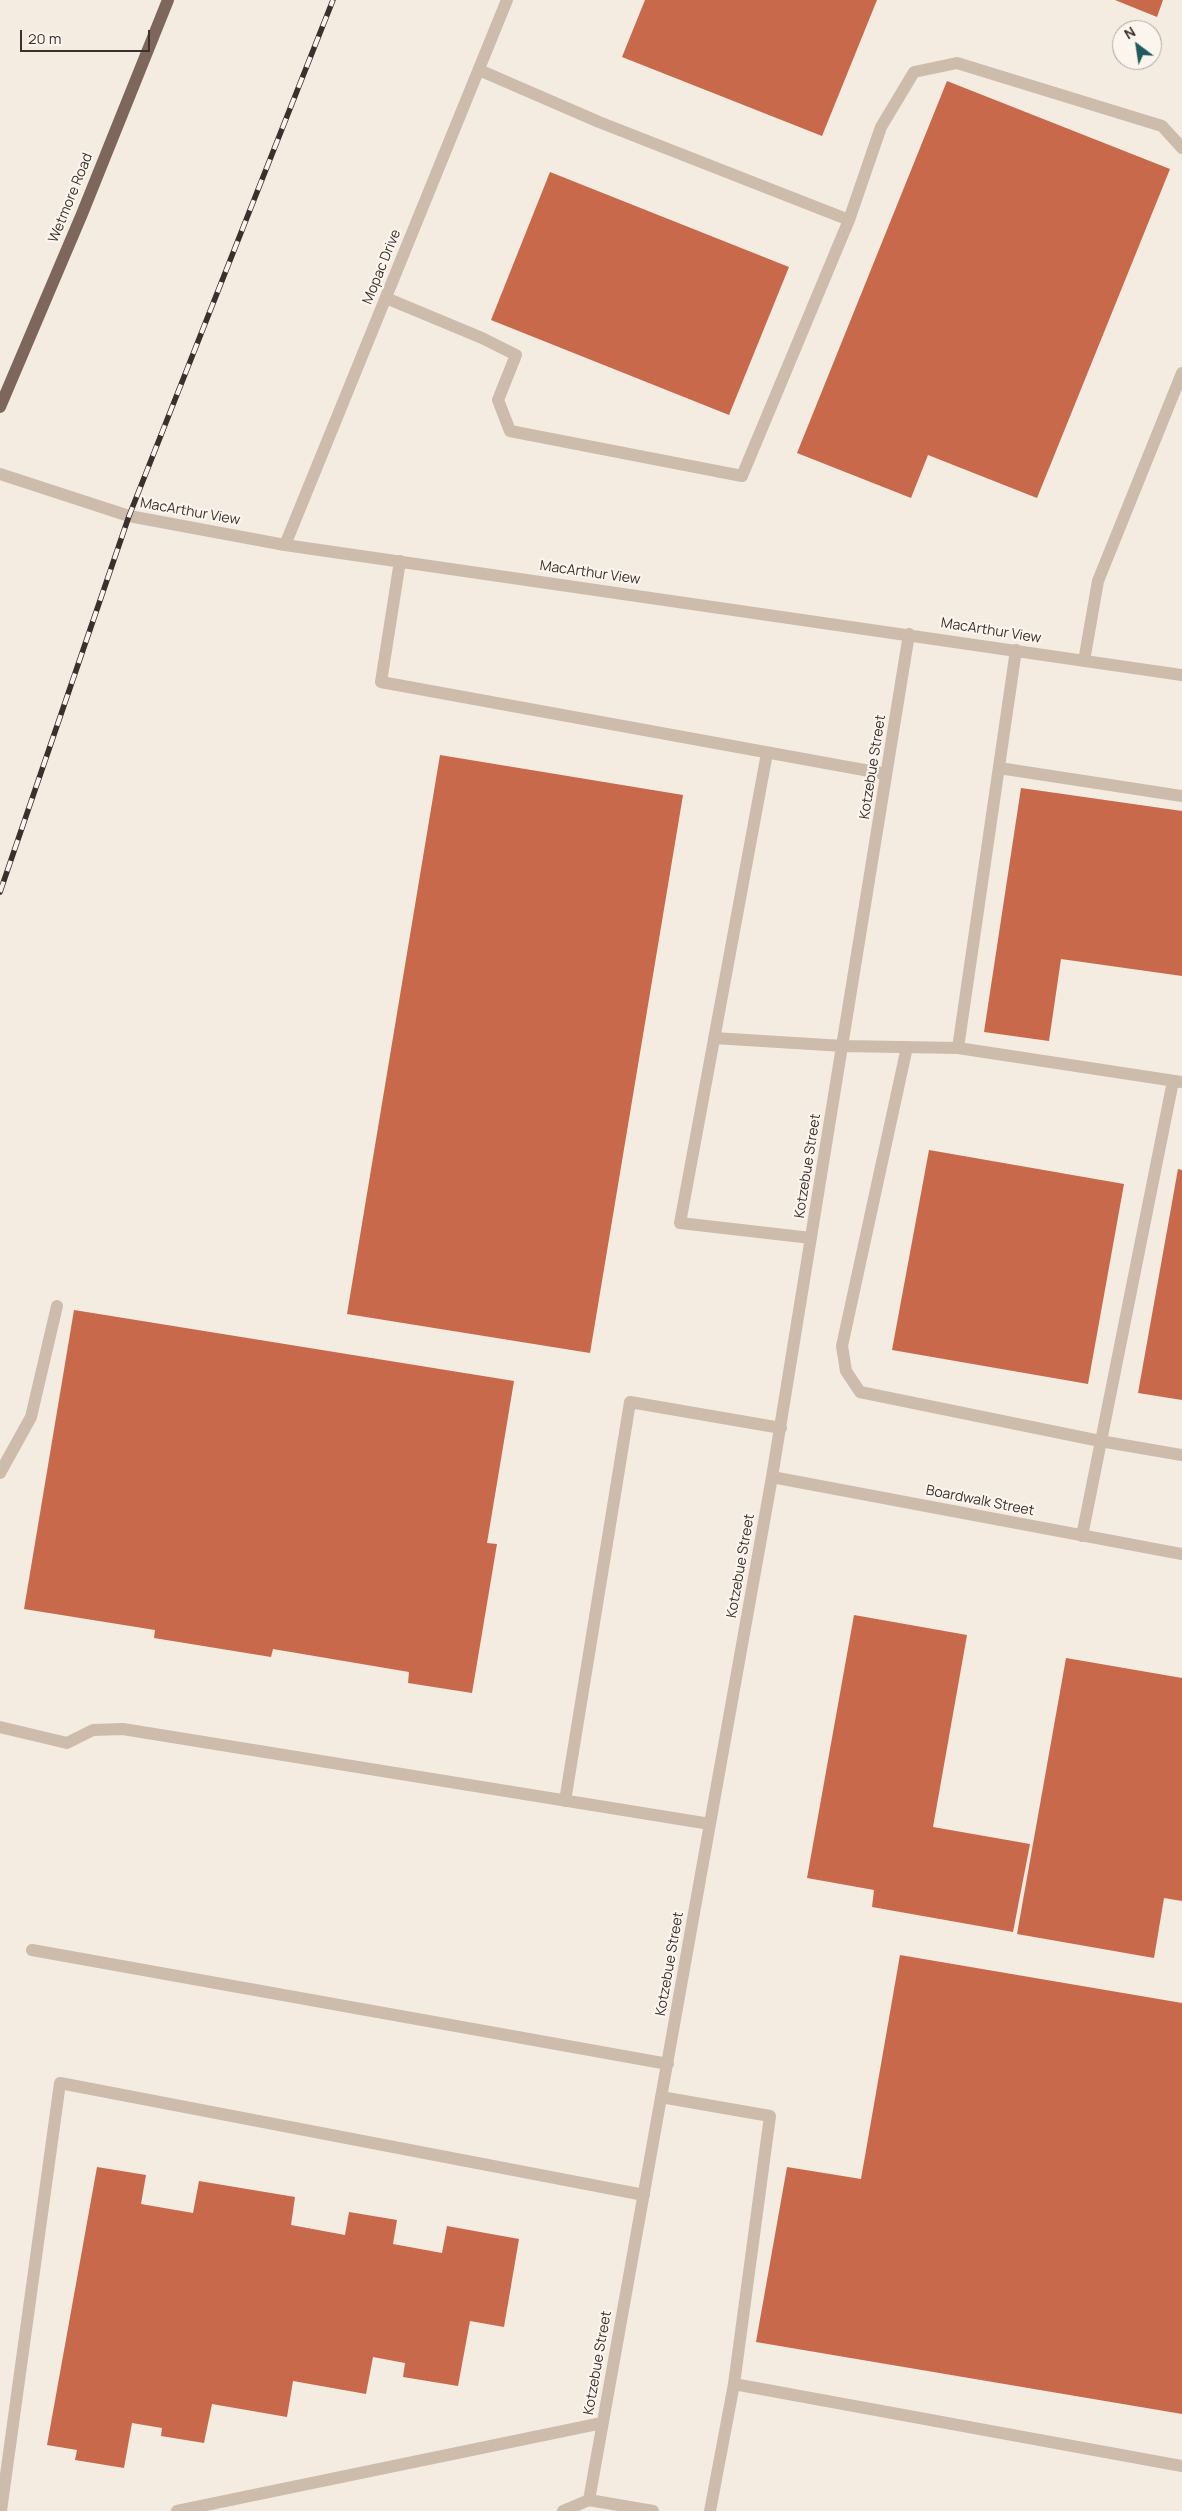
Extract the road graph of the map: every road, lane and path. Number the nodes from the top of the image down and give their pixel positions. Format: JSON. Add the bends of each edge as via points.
{"nodes":[{"id":1,"x":168,"y":0,"type":"edge"},
{"id":2,"x":507,"y":0,"type":"edge"},
{"id":3,"x":479,"y":70,"type":"junction"},
{"id":4,"x":1182,"y":148,"type":"edge"},
{"id":5,"x":849,"y":220,"type":"junction"},
{"id":6,"x":386,"y":298,"type":"junction"},
{"id":7,"x":1182,"y":373,"type":"edge"},
{"id":8,"x":0,"y":407,"type":"edge"},
{"id":9,"x":0,"y":474,"type":"edge"},
{"id":10,"x":285,"y":545,"type":"junction"},
{"id":11,"x":400,"y":561,"type":"junction"},
{"id":12,"x":909,"y":634,"type":"junction"},
{"id":13,"x":1016,"y":650,"type":"junction"},
{"id":14,"x":1084,"y":661,"type":"junction"},
{"id":15,"x":1182,"y":675,"type":"edge"},
{"id":16,"x":766,"y":753,"type":"junction"},
{"id":17,"x":999,"y":768,"type":"junction"},
{"id":18,"x":886,"y":774,"type":"junction"},
{"id":19,"x":1182,"y":796,"type":"edge"},
{"id":20,"x":714,"y":1038,"type":"junction"},
{"id":21,"x":842,"y":1046,"type":"junction"},
{"id":22,"x":907,"y":1047,"type":"junction"},
{"id":23,"x":958,"y":1048,"type":"junction"},
{"id":24,"x":1178,"y":1082,"type":"edge"},
{"id":25,"x":811,"y":1238,"type":"junction"},
{"id":26,"x":57,"y":1306,"type":"dead end"},
{"id":27,"x":781,"y":1428,"type":"junction"},
{"id":28,"x":1100,"y":1441,"type":"junction"},
{"id":29,"x":1182,"y":1455,"type":"edge"},
{"id":30,"x":0,"y":1473,"type":"edge"},
{"id":31,"x":772,"y":1477,"type":"junction"},
{"id":32,"x":1082,"y":1536,"type":"junction"},
{"id":33,"x":1182,"y":1554,"type":"edge"},
{"id":34,"x":0,"y":1727,"type":"edge"},
{"id":35,"x":565,"y":1801,"type":"junction"},
{"id":36,"x":710,"y":1824,"type":"junction"},
{"id":37,"x":32,"y":1950,"type":"dead end"},
{"id":38,"x":668,"y":2064,"type":"junction"},
{"id":39,"x":661,"y":2097,"type":"junction"},
{"id":40,"x":644,"y":2195,"type":"junction"},
{"id":41,"x":734,"y":2384,"type":"junction"},
{"id":42,"x":602,"y":2423,"type":"junction"},
{"id":43,"x":1182,"y":2466,"type":"edge"},
{"id":44,"x":588,"y":2500,"type":"junction"},
{"id":45,"x":1,"y":2511,"type":"edge"},
{"id":46,"x":177,"y":2511,"type":"edge"},
{"id":47,"x":563,"y":2511,"type":"edge"},
{"id":48,"x":652,"y":2511,"type":"edge"},
{"id":49,"x":710,"y":2511,"type":"edge"}],
"edges":[{"from":1,"to":8,"type":"main road","name":"Wetmore Road"},
{"from":2,"to":3,"type":"street","name":"Mopac Drive"},
{"from":3,"to":5,"type":"street","via":[[599,122]]},
{"from":3,"to":6,"type":"street","name":"Mopac Drive"},
{"from":4,"to":5,"type":"street","via":[[1162,126],[958,63],[914,72],[881,127]]},
{"from":5,"to":6,"type":"street","via":[[742,476],[510,431],[498,400],[516,355]]},
{"from":6,"to":10,"type":"street","name":"Mopac Drive"},
{"from":7,"to":14,"type":"street","via":[[1098,581]]},
{"from":9,"to":10,"type":"street","name":"MacArthur View","via":[[129,516]]},
{"from":10,"to":11,"type":"street","name":"MacArthur View"},
{"from":11,"to":12,"type":"street","name":"MacArthur View"},
{"from":11,"to":16,"type":"street","via":[[381,682]]},
{"from":12,"to":13,"type":"street","name":"MacArthur View"},
{"from":12,"to":18,"type":"street","name":"Kotzebue Street"},
{"from":13,"to":14,"type":"street","name":"MacArthur View"},
{"from":13,"to":17,"type":"street"},
{"from":14,"to":15,"type":"street","name":"MacArthur View"},
{"from":16,"to":18,"type":"street"},
{"from":16,"to":20,"type":"street"},
{"from":17,"to":19,"type":"street"},
{"from":17,"to":23,"type":"street"},
{"from":18,"to":21,"type":"street","name":"Kotzebue Street"},
{"from":20,"to":21,"type":"street"},
{"from":20,"to":25,"type":"street","via":[[680,1223]]},
{"from":21,"to":22,"type":"street"},
{"from":21,"to":25,"type":"street","name":"Kotzebue Street"},
{"from":22,"to":23,"type":"street"},
{"from":22,"to":28,"type":"street","via":[[842,1346],[846,1371],[860,1392]]},
{"from":23,"to":24,"type":"street"},
{"from":24,"to":28,"type":"street"},
{"from":25,"to":27,"type":"street","name":"Kotzebue Street"},
{"from":26,"to":30,"type":"street","via":[[31,1417]]},
{"from":27,"to":31,"type":"street","name":"Kotzebue Street"},
{"from":27,"to":35,"type":"street","via":[[630,1402]]},
{"from":28,"to":29,"type":"street"},
{"from":28,"to":32,"type":"street"},
{"from":31,"to":32,"type":"street","name":"Boardwalk Street"},
{"from":31,"to":36,"type":"street","name":"Kotzebue Street"},
{"from":32,"to":33,"type":"street","name":"Boardwalk Street"},
{"from":34,"to":35,"type":"street","via":[[67,1743],[94,1730],[123,1729]]},
{"from":35,"to":36,"type":"street"},
{"from":36,"to":38,"type":"street","name":"Kotzebue Street"},
{"from":37,"to":38,"type":"street"},
{"from":38,"to":39,"type":"street","name":"Kotzebue Street"},
{"from":39,"to":40,"type":"street","name":"Kotzebue Street"},
{"from":39,"to":41,"type":"street","via":[[770,2116]]},
{"from":40,"to":42,"type":"street","name":"Kotzebue Street"},
{"from":40,"to":45,"type":"street","via":[[60,2083]]},
{"from":41,"to":43,"type":"street"},
{"from":41,"to":49,"type":"street"},
{"from":42,"to":44,"type":"street","name":"Kotzebue Street"},
{"from":42,"to":46,"type":"street"},
{"from":44,"to":47,"type":"street"},
{"from":44,"to":48,"type":"street"}]}
